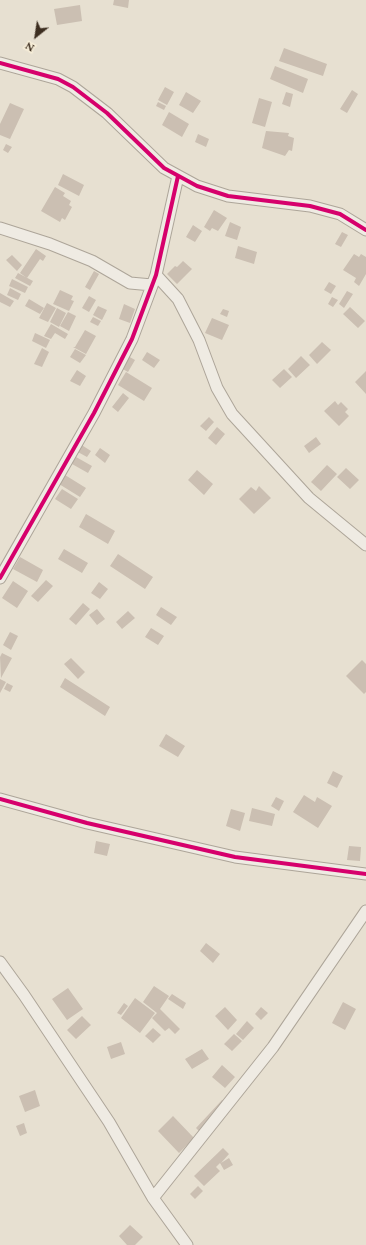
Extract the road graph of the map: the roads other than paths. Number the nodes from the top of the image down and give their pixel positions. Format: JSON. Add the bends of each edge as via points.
{"nodes":[{"id":1,"x":0,"y":64,"type":"edge"},
{"id":2,"x":178,"y":176,"type":"junction"},
{"id":3,"x":0,"y":228,"type":"edge"},
{"id":4,"x":366,"y":230,"type":"edge"},
{"id":5,"x":154,"y":280,"type":"junction"},
{"id":6,"x":366,"y":545,"type":"edge"},
{"id":7,"x":0,"y":578,"type":"edge"},
{"id":8,"x":0,"y":799,"type":"edge"},
{"id":9,"x":366,"y":874,"type":"edge"},
{"id":10,"x":366,"y":911,"type":"edge"},
{"id":11,"x":0,"y":962,"type":"edge"},
{"id":12,"x":153,"y":1198,"type":"junction"},
{"id":13,"x":187,"y":1245,"type":"edge"}],
"edges":[{"from":1,"to":2,"type":"street","via":[[58,79],[73,87],[107,113],[164,168]]},
{"from":2,"to":4,"type":"street","via":[[197,186],[228,196],[310,206],[340,214]]},
{"from":2,"to":5,"type":"street"},
{"from":3,"to":5,"type":"street","via":[[92,261],[130,283]]},
{"from":5,"to":6,"type":"street","via":[[178,300],[199,340],[217,388],[232,414],[309,498]]},
{"from":5,"to":7,"type":"street","via":[[132,339],[94,413]]},
{"from":8,"to":9,"type":"street","via":[[87,823],[235,857]]},
{"from":10,"to":12,"type":"street","via":[[273,1047]]},
{"from":11,"to":12,"type":"street","via":[[109,1122]]},
{"from":12,"to":13,"type":"street"}]}
